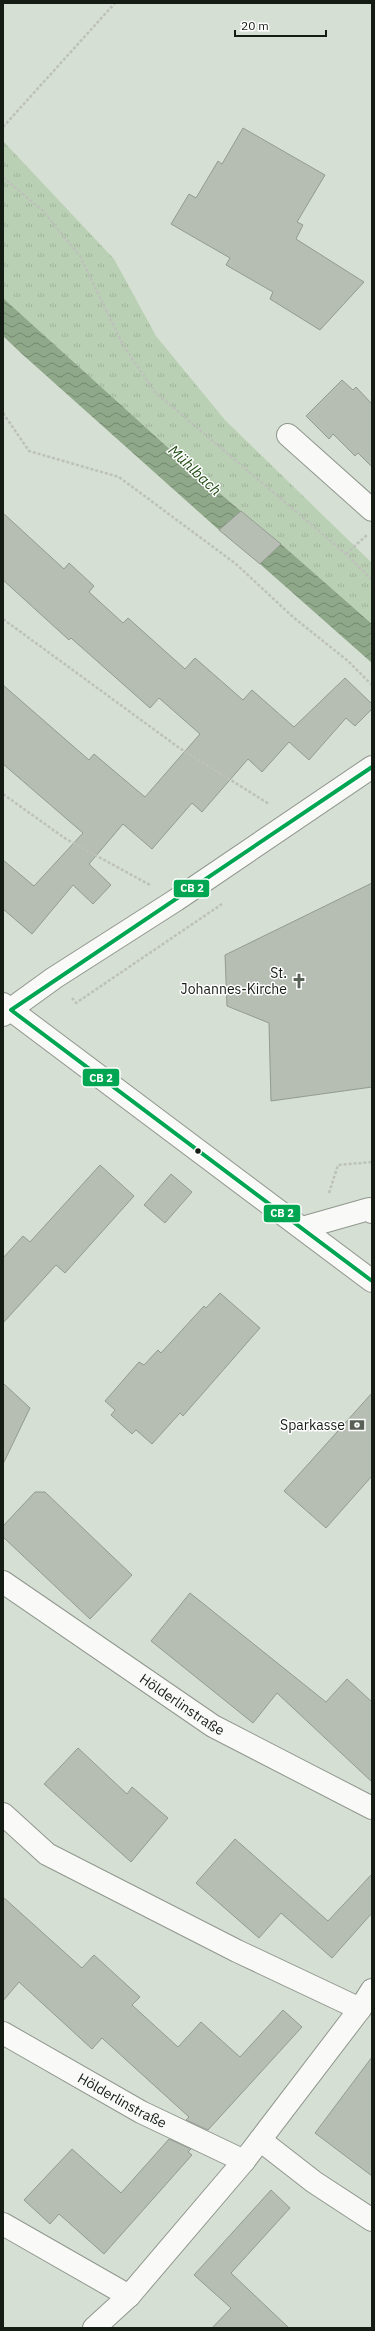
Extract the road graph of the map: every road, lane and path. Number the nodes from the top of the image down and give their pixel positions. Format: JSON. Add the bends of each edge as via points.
{"nodes":[{"id":1,"x":115,"y":3,"type":"edge"},
{"id":2,"x":3,"y":127,"type":"edge"},
{"id":3,"x":3,"y":177,"type":"edge"},
{"id":4,"x":3,"y":414,"type":"edge"},
{"id":5,"x":288,"y":435,"type":"dead end"},
{"id":6,"x":372,"y":510,"type":"edge"},
{"id":7,"x":372,"y":531,"type":"edge"},
{"id":8,"x":346,"y":554,"type":"junction"},
{"id":9,"x":372,"y":580,"type":"edge"},
{"id":10,"x":3,"y":619,"type":"edge"},
{"id":11,"x":372,"y":685,"type":"edge"},
{"id":12,"x":372,"y":767,"type":"edge"},
{"id":13,"x":3,"y":794,"type":"edge"},
{"id":14,"x":293,"y":820,"type":"junction"},
{"id":15,"x":176,"y":900,"type":"junction"},
{"id":16,"x":6,"y":1010,"type":"edge"},
{"id":17,"x":372,"y":1162,"type":"edge"},
{"id":18,"x":372,"y":1212,"type":"edge"},
{"id":19,"x":329,"y":1221,"type":"junction"},
{"id":20,"x":302,"y":1228,"type":"junction"},
{"id":21,"x":372,"y":1281,"type":"edge"},
{"id":22,"x":3,"y":1582,"type":"edge"},
{"id":23,"x":372,"y":1808,"type":"edge"},
{"id":24,"x":3,"y":1814,"type":"edge"},
{"id":25,"x":372,"y":1990,"type":"edge"},
{"id":26,"x":360,"y":2009,"type":"junction"},
{"id":27,"x":3,"y":2034,"type":"edge"},
{"id":28,"x":260,"y":2140,"type":"junction"},
{"id":29,"x":244,"y":2161,"type":"junction"},
{"id":30,"x":372,"y":2220,"type":"edge"},
{"id":31,"x":3,"y":2224,"type":"edge"},
{"id":32,"x":129,"y":2296,"type":"junction"},
{"id":33,"x":94,"y":2328,"type":"edge"}],
"edges":[{"from":1,"to":2,"type":"path"},
{"from":3,"to":8,"type":"path","via":[[43,211],[80,256],[123,345],[155,392]]},
{"from":4,"to":11,"type":"path","via":[[29,451],[119,477],[236,564]]},
{"from":5,"to":6,"type":"street"},
{"from":7,"to":8,"type":"path"},
{"from":8,"to":9,"type":"path"},
{"from":10,"to":14,"type":"path","via":[[178,747]]},
{"from":12,"to":14,"type":"street"},
{"from":13,"to":15,"type":"path","via":[[66,839]]},
{"from":14,"to":15,"type":"street"},
{"from":15,"to":16,"type":"street"},
{"from":16,"to":20,"type":"street"},
{"from":17,"to":19,"type":"path","via":[[338,1164],[329,1192]]},
{"from":18,"to":19,"type":"street","via":[[369,1209]]},
{"from":19,"to":20,"type":"street"},
{"from":20,"to":21,"type":"street"},
{"from":22,"to":23,"type":"street","name":"Hölderlinstraße","via":[[212,1726]]},
{"from":24,"to":26,"type":"street","via":[[47,1854],[237,1951]]},
{"from":25,"to":26,"type":"street"},
{"from":26,"to":28,"type":"street"},
{"from":27,"to":29,"type":"street","name":"Hölderlinstraße","via":[[141,2112]]},
{"from":28,"to":29,"type":"street"},
{"from":28,"to":30,"type":"street","via":[[314,2182]]},
{"from":29,"to":32,"type":"street"},
{"from":31,"to":32,"type":"street"},
{"from":32,"to":33,"type":"street"}]}
